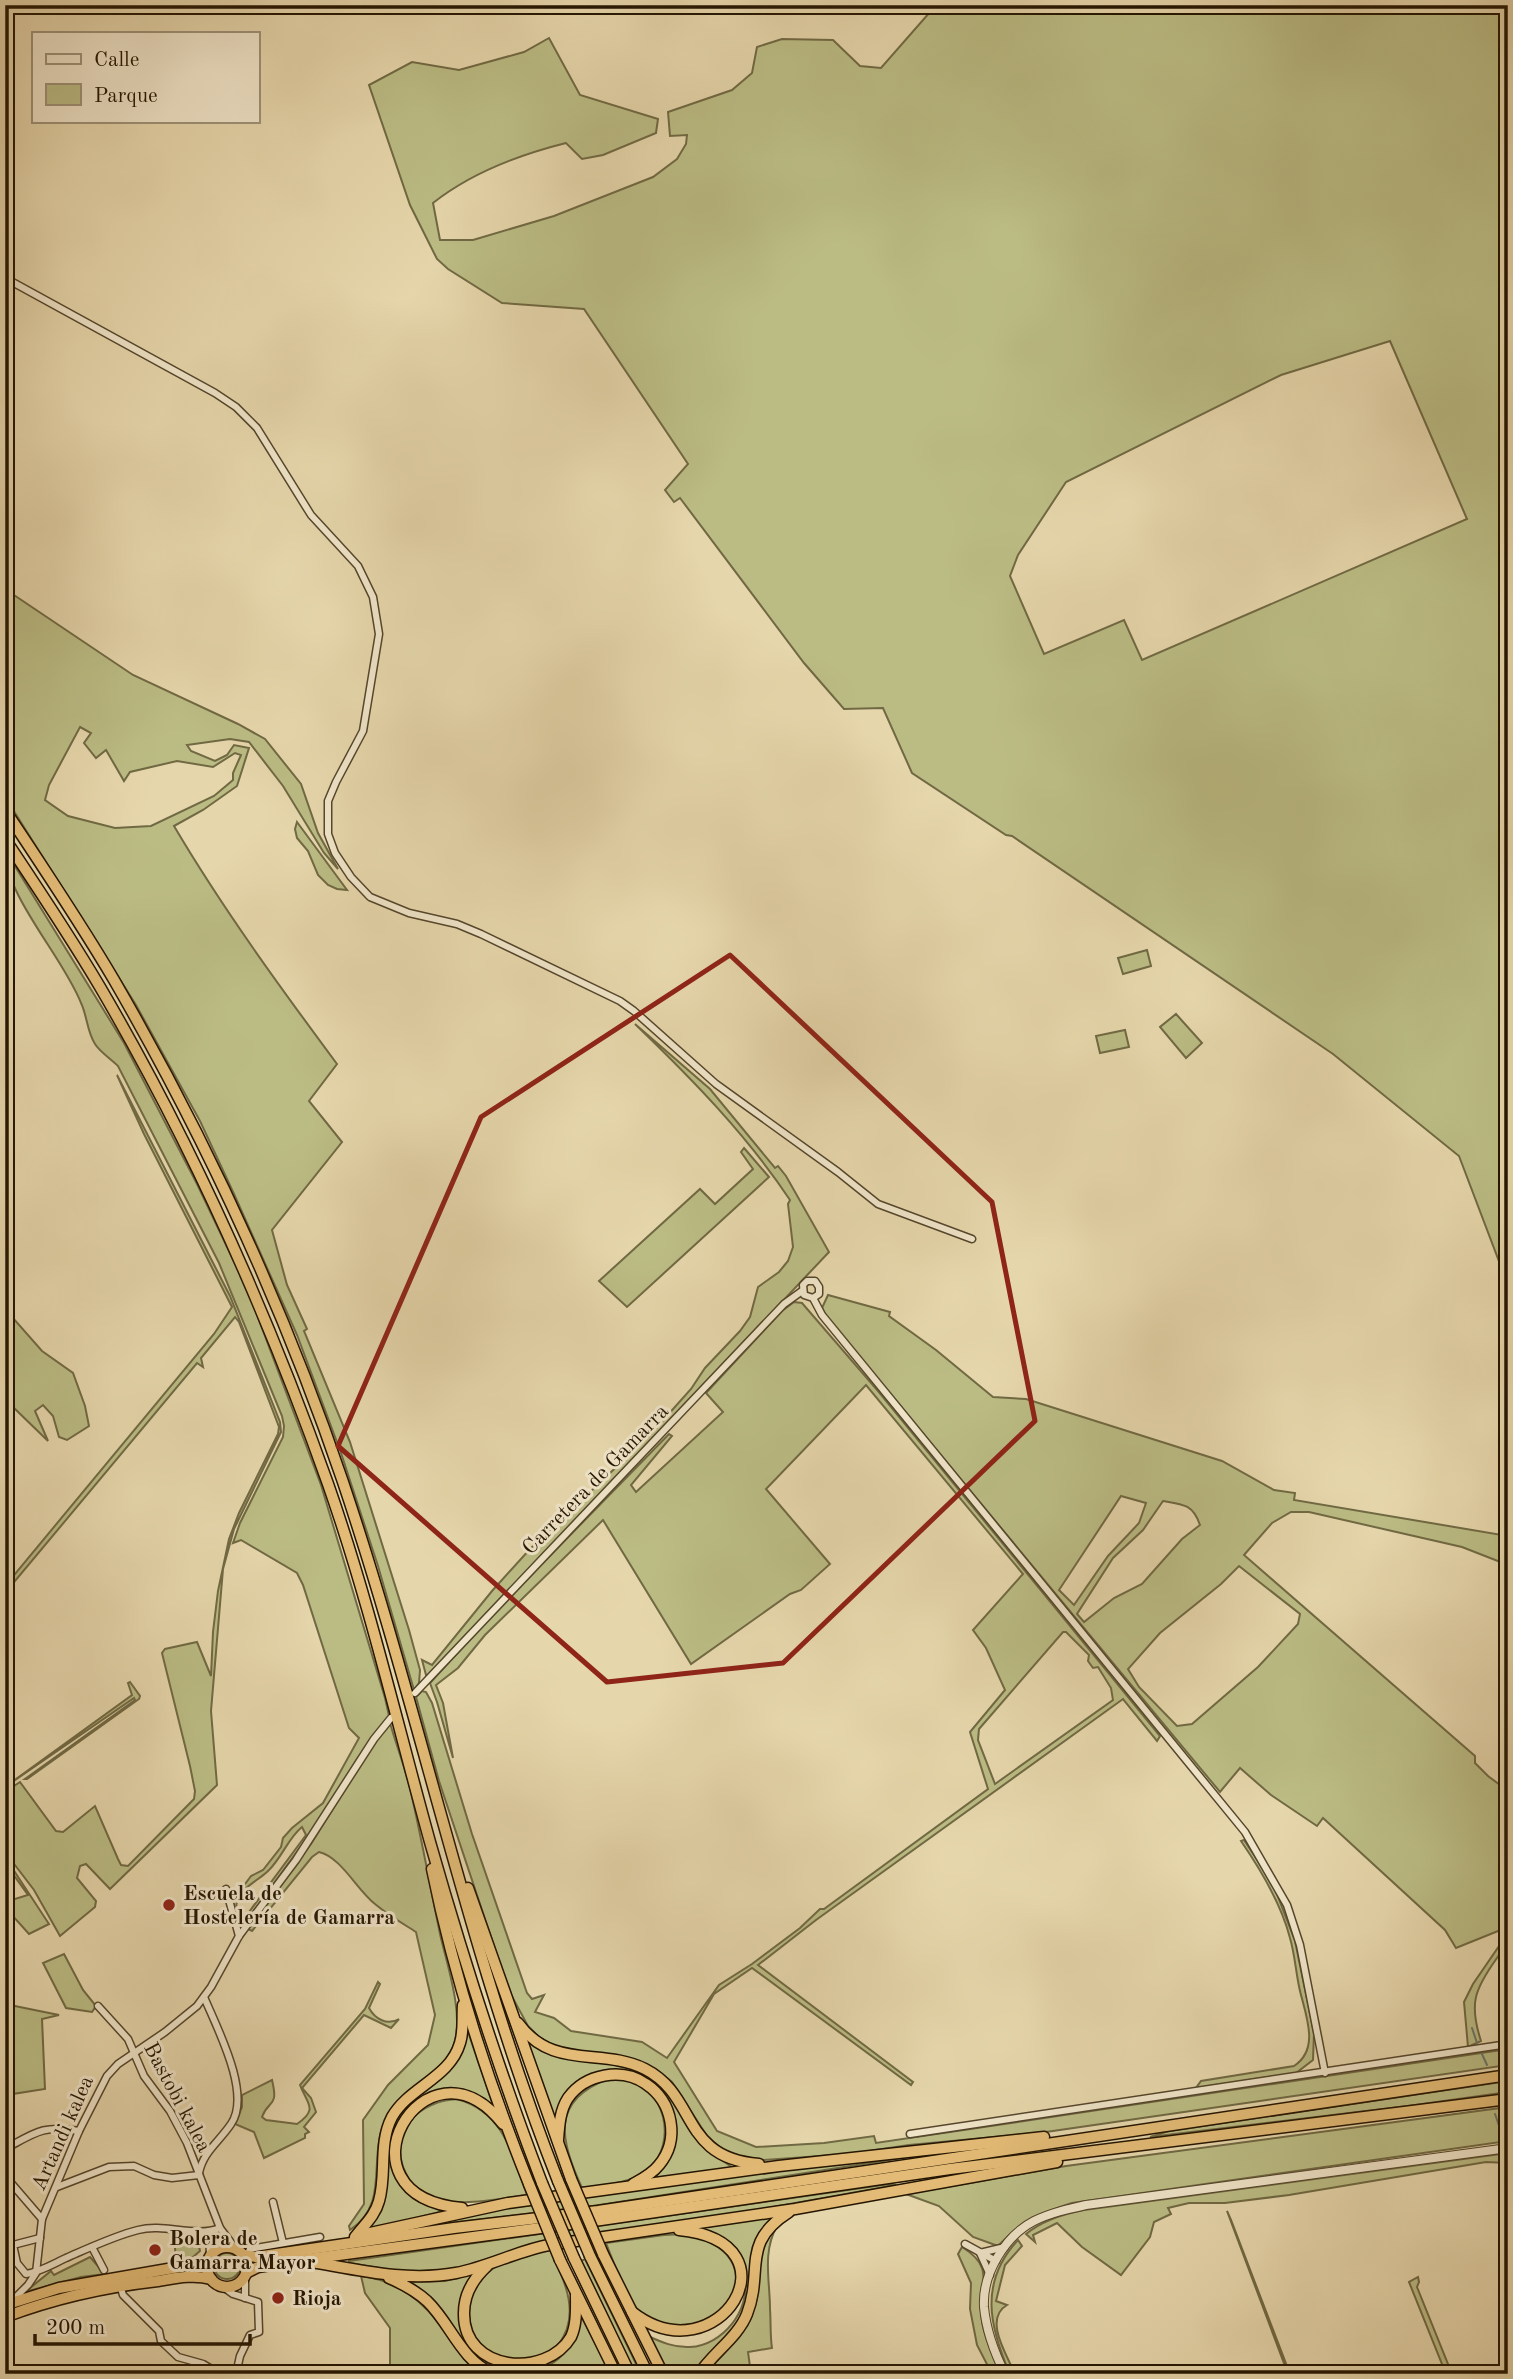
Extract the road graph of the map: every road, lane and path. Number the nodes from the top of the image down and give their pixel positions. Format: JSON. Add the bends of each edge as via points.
{"nodes":[{"id":1,"x":5,"y":278,"type":"edge"},
{"id":2,"x":5,"y":810,"type":"edge"},
{"id":3,"x":5,"y":839,"type":"edge"},
{"id":4,"x":486,"y":927,"type":"dead end"},
{"id":5,"x":483,"y":935,"type":"junction"},
{"id":6,"x":541,"y":955,"type":"dead end"},
{"id":7,"x":538,"y":963,"type":"junction"},
{"id":8,"x":972,"y":1239,"type":"dead end"},
{"id":9,"x":802,"y":1291,"type":"junction"},
{"id":10,"x":813,"y":1298,"type":"junction"},
{"id":11,"x":415,"y":1693,"type":"dead end"},
{"id":12,"x":391,"y":1718,"type":"dead end"},
{"id":13,"x":437,"y":1799,"type":"junction"},
{"id":14,"x":431,"y":1843,"type":"junction"},
{"id":15,"x":226,"y":1889,"type":"dead end"},
{"id":16,"x":239,"y":1936,"type":"junction"},
{"id":17,"x":463,"y":1996,"type":"junction"},
{"id":18,"x":204,"y":1997,"type":"junction"},
{"id":19,"x":98,"y":2006,"type":"dead end"},
{"id":20,"x":512,"y":2014,"type":"junction"},
{"id":21,"x":1508,"y":2044,"type":"edge"},
{"id":22,"x":133,"y":2053,"type":"junction"},
{"id":23,"x":1325,"y":2073,"type":"junction"},
{"id":24,"x":1508,"y":2075,"type":"edge"},
{"id":25,"x":1508,"y":2099,"type":"edge"},
{"id":26,"x":507,"y":2129,"type":"junction"},
{"id":27,"x":1130,"y":2130,"type":"junction"},
{"id":28,"x":79,"y":2131,"type":"junction"},
{"id":29,"x":910,"y":2134,"type":"dead end"},
{"id":30,"x":558,"y":2144,"type":"junction"},
{"id":31,"x":1113,"y":2148,"type":"junction"},
{"id":32,"x":1508,"y":2148,"type":"edge"},
{"id":33,"x":5,"y":2149,"type":"edge"},
{"id":34,"x":779,"y":2166,"type":"junction"},
{"id":35,"x":199,"y":2175,"type":"junction"},
{"id":36,"x":5,"y":2176,"type":"edge"},
{"id":37,"x":57,"y":2187,"type":"junction"},
{"id":38,"x":627,"y":2187,"type":"junction"},
{"id":39,"x":273,"y":2202,"type":"dead end"},
{"id":40,"x":472,"y":2209,"type":"junction"},
{"id":41,"x":794,"y":2209,"type":"junction"},
{"id":42,"x":42,"y":2219,"type":"junction"},
{"id":43,"x":220,"y":2228,"type":"junction"},
{"id":44,"x":662,"y":2229,"type":"junction"},
{"id":45,"x":209,"y":2232,"type":"junction"},
{"id":46,"x":355,"y":2236,"type":"junction"},
{"id":47,"x":320,"y":2237,"type":"dead end"},
{"id":48,"x":40,"y":2238,"type":"junction"},
{"id":49,"x":283,"y":2243,"type":"junction"},
{"id":50,"x":965,"y":2244,"type":"dead end"},
{"id":51,"x":331,"y":2245,"type":"junction"},
{"id":52,"x":92,"y":2247,"type":"junction"},
{"id":53,"x":1005,"y":2247,"type":"junction"},
{"id":54,"x":242,"y":2253,"type":"junction"},
{"id":55,"x":980,"y":2253,"type":"junction"},
{"id":56,"x":209,"y":2259,"type":"junction"},
{"id":57,"x":301,"y":2260,"type":"junction"},
{"id":58,"x":996,"y":2261,"type":"junction"},
{"id":59,"x":489,"y":2264,"type":"junction"},
{"id":60,"x":104,"y":2270,"type":"dead end"},
{"id":61,"x":36,"y":2273,"type":"junction"},
{"id":62,"x":246,"y":2274,"type":"junction"},
{"id":63,"x":381,"y":2274,"type":"junction"},
{"id":64,"x":990,"y":2275,"type":"junction"},
{"id":65,"x":211,"y":2279,"type":"junction"},
{"id":66,"x":222,"y":2286,"type":"junction"},
{"id":67,"x":121,"y":2288,"type":"junction"},
{"id":68,"x":576,"y":2294,"type":"junction"},
{"id":69,"x":245,"y":2298,"type":"junction"},
{"id":70,"x":6,"y":2305,"type":"edge"},
{"id":71,"x":632,"y":2312,"type":"junction"},
{"id":72,"x":5,"y":2317,"type":"edge"},
{"id":73,"x":722,"y":2329,"type":"dead end"},
{"id":74,"x":668,"y":2340,"type":"dead end"},
{"id":75,"x":220,"y":2374,"type":"edge"},
{"id":76,"x":236,"y":2374,"type":"edge"},
{"id":77,"x":493,"y":2374,"type":"edge"},
{"id":78,"x":616,"y":2374,"type":"edge"},
{"id":79,"x":630,"y":2374,"type":"edge"},
{"id":80,"x":648,"y":2374,"type":"edge"},
{"id":81,"x":663,"y":2374,"type":"edge"},
{"id":82,"x":699,"y":2374,"type":"edge"},
{"id":83,"x":1005,"y":2374,"type":"edge"}],
"edges":[{"from":1,"to":5,"type":"street","via":[[236,407],[257,428],[311,515],[358,566],[373,597],[379,634],[363,731],[328,801],[328,834],[351,877],[370,897]]},
{"from":2,"to":13,"type":"highway","via":[[113,978],[187,1114],[260,1267],[342,1480]]},
{"from":3,"to":14,"type":"highway","via":[[137,1052],[247,1275],[329,1487]]},
{"from":4,"to":5,"type":"street"},
{"from":5,"to":7,"type":"street"},
{"from":6,"to":7,"type":"street"},
{"from":7,"to":8,"type":"street","via":[[634,1010],[716,1084],[878,1204]]},
{"from":9,"to":10,"type":"street"},
{"from":9,"to":10,"type":"street","via":[[807,1281],[815,1281],[820,1287]]},
{"from":9,"to":11,"type":"street","name":"Carretera de Gamarra","via":[[784,1304]]},
{"from":10,"to":23,"type":"street","via":[[822,1315],[1245,1832],[1294,1925]]},
{"from":12,"to":16,"type":"street","name":"Artandi kalea"},
{"from":13,"to":20,"type":"highway"},
{"from":13,"to":80,"type":"highway","bridge":true,"via":[[484,1969],[529,2106],[590,2256]]},
{"from":14,"to":17,"type":"highway","via":[[430,1863]]},
{"from":14,"to":79,"type":"highway","bridge":true,"via":[[492,2048],[542,2183]]},
{"from":15,"to":16,"type":"street"},
{"from":16,"to":18,"type":"street","name":"Artandi kalea"},
{"from":17,"to":26,"type":"highway"},
{"from":17,"to":46,"type":"highway","via":[[462,2033],[456,2053],[393,2115],[385,2139],[379,2201]]},
{"from":18,"to":22,"type":"street","name":"Artandi kalea"},
{"from":18,"to":35,"type":"street","via":[[237,2084],[238,2107],[233,2122],[202,2159]]},
{"from":19,"to":22,"type":"street","name":"Bastobi kalea","via":[[128,2039]]},
{"from":20,"to":30,"type":"highway"},
{"from":20,"to":34,"type":"highway","via":[[530,2036],[554,2051],[631,2064],[654,2075],[670,2090],[707,2144],[722,2156]]},
{"from":21,"to":23,"type":"street"},
{"from":22,"to":28,"type":"street","name":"Artandi kalea","via":[[107,2076]]},
{"from":22,"to":35,"type":"street","name":"Bastobi kalea","via":[[170,2111]]},
{"from":23,"to":29,"type":"street"},
{"from":24,"to":27,"type":"highway"},
{"from":25,"to":31,"type":"highway"},
{"from":26,"to":40,"type":"highway","via":[[484,2104],[448,2094],[427,2100],[402,2122],[396,2158],[410,2188],[437,2205]]},
{"from":26,"to":68,"type":"highway","bridge":true},
{"from":27,"to":34,"type":"highway","via":[[1112,2128]]},
{"from":27,"to":51,"type":"highway","via":[[598,2211]]},
{"from":28,"to":33,"type":"street","via":[[39,2130]]},
{"from":28,"to":37,"type":"street","name":"Artandi kalea"},
{"from":30,"to":38,"type":"highway","via":[[567,2100],[584,2083],[613,2074],[648,2084],[668,2112],[672,2135],[659,2166]]},
{"from":30,"to":71,"type":"highway","bridge":true},
{"from":31,"to":41,"type":"highway","via":[[1093,2156]]},
{"from":31,"to":57,"type":"highway"},
{"from":32,"to":53,"type":"street","via":[[1086,2205],[1033,2221]]},
{"from":34,"to":38,"type":"highway"},
{"from":35,"to":37,"type":"street","via":[[172,2178],[134,2166],[109,2167]]},
{"from":35,"to":43,"type":"street","name":"Bastobi kalea"},
{"from":36,"to":42,"type":"street"},
{"from":37,"to":42,"type":"street","name":"Artandi kalea"},
{"from":38,"to":40,"type":"highway"},
{"from":39,"to":49,"type":"street"},
{"from":40,"to":46,"type":"highway"},
{"from":41,"to":44,"type":"highway"},
{"from":41,"to":82,"type":"highway","via":[[772,2222],[761,2237],[746,2316]]},
{"from":42,"to":48,"type":"street","name":"Artandi kalea"},
{"from":43,"to":45,"type":"street"},
{"from":43,"to":54,"type":"street","name":"Bastobi kalea"},
{"from":44,"to":59,"type":"highway","via":[[526,2249]]},
{"from":44,"to":73,"type":"highway","via":[[699,2232],[727,2249],[736,2263],[742,2290],[732,2318]]},
{"from":45,"to":52,"type":"street","via":[[158,2227]]},
{"from":45,"to":56,"type":"street"},
{"from":46,"to":51,"type":"highway"},
{"from":47,"to":49,"type":"street"},
{"from":48,"to":61,"type":"street","name":"Artandi kalea"},
{"from":48,"to":61,"type":"street","via":[[13,2245],[21,2270]]},
{"from":49,"to":54,"type":"street"},
{"from":50,"to":55,"type":"street"},
{"from":51,"to":54,"type":"highway","via":[[256,2257]]},
{"from":52,"to":60,"type":"street"},
{"from":52,"to":61,"type":"street"},
{"from":53,"to":55,"type":"street"},
{"from":53,"to":58,"type":"street"},
{"from":54,"to":56,"type":"highway","via":[[221,2247]]},
{"from":54,"to":62,"type":"highway"},
{"from":55,"to":58,"type":"street"},
{"from":55,"to":64,"type":"street"},
{"from":56,"to":65,"type":"highway"},
{"from":56,"to":70,"type":"highway","via":[[59,2288]]},
{"from":57,"to":62,"type":"highway","via":[[258,2267]]},
{"from":57,"to":63,"type":"highway"},
{"from":58,"to":64,"type":"street"},
{"from":59,"to":63,"type":"highway","via":[[443,2275]]},
{"from":59,"to":68,"type":"highway","via":[[468,2291],[464,2319],[478,2351],[499,2365],[526,2369],[560,2352],[574,2327]]},
{"from":61,"to":70,"type":"street"},
{"from":62,"to":66,"type":"highway","via":[[236,2285]]},
{"from":62,"to":69,"type":"street"},
{"from":63,"to":77,"type":"highway","via":[[428,2301],[469,2358]]},
{"from":64,"to":83,"type":"street","via":[[984,2304]]},
{"from":65,"to":66,"type":"highway"},
{"from":65,"to":67,"type":"highway","via":[[191,2276]]},
{"from":66,"to":69,"type":"street"},
{"from":67,"to":72,"type":"highway","via":[[59,2299]]},
{"from":67,"to":75,"type":"street","via":[[178,2357]]},
{"from":68,"to":78,"type":"highway"},
{"from":69,"to":76,"type":"street","via":[[258,2302],[259,2332],[250,2335]]},
{"from":71,"to":74,"type":"highway","via":[[646,2328]]},
{"from":71,"to":81,"type":"highway"}]}
